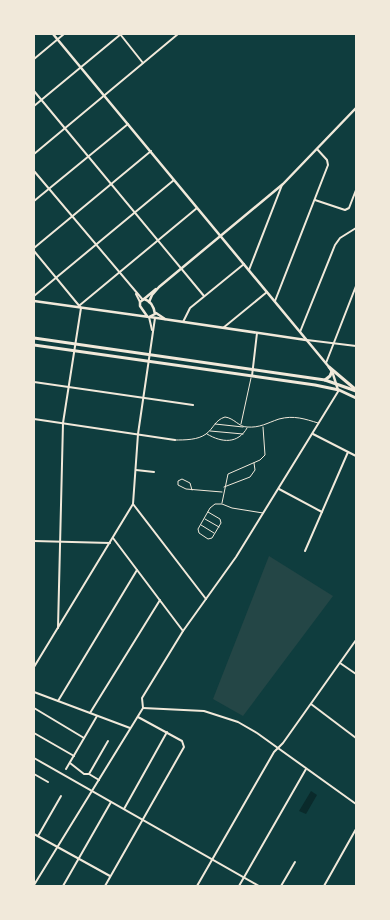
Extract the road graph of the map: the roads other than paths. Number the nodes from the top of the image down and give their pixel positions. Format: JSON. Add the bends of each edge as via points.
{"nodes":[{"id":1,"x":53,"y":34,"type":"edge"},
{"id":2,"x":64,"y":34,"type":"edge"},
{"id":3,"x":120,"y":34,"type":"edge"},
{"id":4,"x":178,"y":34,"type":"edge"},
{"id":5,"x":58,"y":39,"type":"junction"},
{"id":6,"x":34,"y":59,"type":"edge"},
{"id":7,"x":143,"y":63,"type":"junction"},
{"id":8,"x":81,"y":68,"type":"junction"},
{"id":9,"x":34,"y":91,"type":"edge"},
{"id":10,"x":104,"y":95,"type":"junction"},
{"id":11,"x":42,"y":100,"type":"junction"},
{"id":12,"x":34,"y":106,"type":"edge"},
{"id":13,"x":356,"y":108,"type":"edge"},
{"id":14,"x":128,"y":124,"type":"junction"},
{"id":15,"x":65,"y":127,"type":"junction"},
{"id":16,"x":316,"y":149,"type":"junction"},
{"id":17,"x":151,"y":151,"type":"junction"},
{"id":18,"x":34,"y":154,"type":"edge"},
{"id":19,"x":88,"y":156,"type":"junction"},
{"id":20,"x":34,"y":171,"type":"edge"},
{"id":21,"x":174,"y":180,"type":"junction"},
{"id":22,"x":112,"y":184,"type":"junction"},
{"id":23,"x":283,"y":184,"type":"junction"},
{"id":24,"x":49,"y":189,"type":"junction"},
{"id":25,"x":356,"y":190,"type":"edge"},
{"id":26,"x":315,"y":200,"type":"junction"},
{"id":27,"x":34,"y":201,"type":"edge"},
{"id":28,"x":197,"y":208,"type":"junction"},
{"id":29,"x":134,"y":212,"type":"junction"},
{"id":30,"x":72,"y":217,"type":"junction"},
{"id":31,"x":356,"y":228,"type":"edge"},
{"id":32,"x":220,"y":236,"type":"junction"},
{"id":33,"x":158,"y":240,"type":"junction"},
{"id":34,"x":95,"y":245,"type":"junction"},
{"id":35,"x":34,"y":249,"type":"edge"},
{"id":36,"x":244,"y":264,"type":"junction"},
{"id":37,"x":181,"y":269,"type":"junction"},
{"id":38,"x":249,"y":270,"type":"junction"},
{"id":39,"x":119,"y":273,"type":"junction"},
{"id":40,"x":56,"y":277,"type":"junction"},
{"id":41,"x":356,"y":286,"type":"edge"},
{"id":42,"x":159,"y":287,"type":"junction"},
{"id":43,"x":267,"y":292,"type":"junction"},
{"id":44,"x":135,"y":293,"type":"junction"},
{"id":45,"x":34,"y":296,"type":"edge"},
{"id":46,"x":204,"y":296,"type":"junction"},
{"id":47,"x":144,"y":300,"type":"junction"},
{"id":48,"x":34,"y":301,"type":"edge"},
{"id":49,"x":275,"y":301,"type":"junction"},
{"id":50,"x":149,"y":302,"type":"junction"},
{"id":51,"x":140,"y":304,"type":"junction"},
{"id":52,"x":80,"y":307,"type":"junction"},
{"id":53,"x":154,"y":310,"type":"junction"},
{"id":54,"x":155,"y":314,"type":"junction"},
{"id":55,"x":130,"y":315,"type":"junction"},
{"id":56,"x":149,"y":317,"type":"junction"},
{"id":57,"x":155,"y":319,"type":"junction"},
{"id":58,"x":171,"y":320,"type":"junction"},
{"id":59,"x":183,"y":322,"type":"junction"},
{"id":60,"x":223,"y":328,"type":"junction"},
{"id":61,"x":257,"y":332,"type":"junction"},
{"id":62,"x":300,"y":332,"type":"junction"},
{"id":63,"x":152,"y":336,"type":"junction"},
{"id":64,"x":34,"y":338,"type":"edge"},
{"id":65,"x":306,"y":340,"type":"junction"},
{"id":66,"x":76,"y":344,"type":"junction"},
{"id":67,"x":333,"y":344,"type":"junction"},
{"id":68,"x":34,"y":345,"type":"edge"},
{"id":69,"x":356,"y":346,"type":"edge"},
{"id":70,"x":74,"y":351,"type":"junction"},
{"id":71,"x":150,"y":355,"type":"junction"},
{"id":72,"x":149,"y":360,"type":"junction"},
{"id":73,"x":326,"y":363,"type":"junction"},
{"id":74,"x":329,"y":367,"type":"junction"},
{"id":75,"x":252,"y":369,"type":"junction"},
{"id":76,"x":332,"y":371,"type":"junction"},
{"id":77,"x":252,"y":376,"type":"junction"},
{"id":78,"x":325,"y":380,"type":"junction"},
{"id":79,"x":34,"y":382,"type":"edge"},
{"id":80,"x":336,"y":382,"type":"junction"},
{"id":81,"x":69,"y":387,"type":"junction"},
{"id":82,"x":338,"y":390,"type":"junction"},
{"id":83,"x":356,"y":391,"type":"edge"},
{"id":84,"x":143,"y":398,"type":"junction"},
{"id":85,"x":356,"y":398,"type":"edge"},
{"id":86,"x":193,"y":405,"type":"dead end"},
{"id":87,"x":34,"y":419,"type":"edge"},
{"id":88,"x":63,"y":423,"type":"junction"},
{"id":89,"x":214,"y":424,"type":"junction"},
{"id":90,"x":241,"y":424,"type":"junction"},
{"id":91,"x":319,"y":424,"type":"junction"},
{"id":92,"x":244,"y":427,"type":"junction"},
{"id":93,"x":247,"y":427,"type":"junction"},
{"id":94,"x":264,"y":427,"type":"junction"},
{"id":95,"x":209,"y":431,"type":"junction"},
{"id":96,"x":138,"y":434,"type":"junction"},
{"id":97,"x":207,"y":434,"type":"junction"},
{"id":98,"x":244,"y":434,"type":"junction"},
{"id":99,"x":313,"y":434,"type":"junction"},
{"id":100,"x":176,"y":440,"type":"joint"},
{"id":101,"x":348,"y":452,"type":"junction"},
{"id":102,"x":356,"y":456,"type":"edge"},
{"id":103,"x":254,"y":462,"type":"junction"},
{"id":104,"x":136,"y":470,"type":"junction"},
{"id":105,"x":154,"y":472,"type":"dead end"},
{"id":106,"x":224,"y":487,"type":"junction"},
{"id":107,"x":279,"y":489,"type":"junction"},
{"id":108,"x":192,"y":490,"type":"junction"},
{"id":109,"x":223,"y":492,"type":"junction"},
{"id":110,"x":133,"y":504,"type":"junction"},
{"id":111,"x":222,"y":504,"type":"junction"},
{"id":112,"x":208,"y":512,"type":"junction"},
{"id":113,"x":322,"y":512,"type":"junction"},
{"id":114,"x":264,"y":514,"type":"junction"},
{"id":115,"x":204,"y":518,"type":"junction"},
{"id":116,"x":200,"y":525,"type":"junction"},
{"id":117,"x":219,"y":527,"type":"junction"},
{"id":118,"x":215,"y":533,"type":"junction"},
{"id":119,"x":113,"y":538,"type":"junction"},
{"id":120,"x":34,"y":541,"type":"edge"},
{"id":121,"x":60,"y":542,"type":"junction"},
{"id":122,"x":110,"y":543,"type":"junction"},
{"id":123,"x":305,"y":551,"type":"dead end"},
{"id":124,"x":137,"y":570,"type":"junction"},
{"id":125,"x":206,"y":599,"type":"junction"},
{"id":126,"x":160,"y":600,"type":"junction"},
{"id":127,"x":58,"y":628,"type":"junction"},
{"id":128,"x":183,"y":631,"type":"junction"},
{"id":129,"x":356,"y":640,"type":"edge"},
{"id":130,"x":340,"y":663,"type":"junction"},
{"id":131,"x":34,"y":667,"type":"edge"},
{"id":132,"x":356,"y":674,"type":"edge"},
{"id":133,"x":34,"y":692,"type":"edge"},
{"id":134,"x":58,"y":701,"type":"junction"},
{"id":135,"x":311,"y":704,"type":"junction"},
{"id":136,"x":143,"y":708,"type":"junction"},
{"id":137,"x":35,"y":709,"type":"edge"},
{"id":138,"x":90,"y":713,"type":"junction"},
{"id":139,"x":34,"y":714,"type":"edge"},
{"id":140,"x":98,"y":716,"type":"junction"},
{"id":141,"x":138,"y":717,"type":"junction"},
{"id":142,"x":130,"y":728,"type":"junction"},
{"id":143,"x":167,"y":732,"type":"junction"},
{"id":144,"x":34,"y":733,"type":"edge"},
{"id":145,"x":84,"y":738,"type":"junction"},
{"id":146,"x":356,"y":738,"type":"edge"},
{"id":147,"x":108,"y":741,"type":"dead end"},
{"id":148,"x":278,"y":748,"type":"junction"},
{"id":149,"x":74,"y":756,"type":"junction"},
{"id":150,"x":34,"y":758,"type":"edge"},
{"id":151,"x":70,"y":763,"type":"junction"},
{"id":152,"x":66,"y":769,"type":"dead end"},
{"id":153,"x":306,"y":769,"type":"junction"},
{"id":154,"x":34,"y":774,"type":"edge"},
{"id":155,"x":89,"y":774,"type":"junction"},
{"id":156,"x":99,"y":780,"type":"junction"},
{"id":157,"x":48,"y":782,"type":"dead end"},
{"id":158,"x":92,"y":792,"type":"junction"},
{"id":159,"x":61,"y":796,"type":"dead end"},
{"id":160,"x":111,"y":802,"type":"junction"},
{"id":161,"x":356,"y":804,"type":"edge"},
{"id":162,"x":124,"y":809,"type":"junction"},
{"id":163,"x":143,"y":820,"type":"junction"},
{"id":164,"x":356,"y":829,"type":"edge"},
{"id":165,"x":34,"y":834,"type":"edge"},
{"id":166,"x":38,"y":836,"type":"junction"},
{"id":167,"x":58,"y":847,"type":"junction"},
{"id":168,"x":79,"y":858,"type":"junction"},
{"id":169,"x":212,"y":860,"type":"junction"},
{"id":170,"x":295,"y":862,"type":"dead end"},
{"id":171,"x":110,"y":876,"type":"junction"},
{"id":172,"x":244,"y":878,"type":"junction"},
{"id":173,"x":34,"y":885,"type":"edge"},
{"id":174,"x":63,"y":886,"type":"edge"},
{"id":175,"x":105,"y":886,"type":"edge"},
{"id":176,"x":197,"y":886,"type":"edge"},
{"id":177,"x":240,"y":886,"type":"edge"},
{"id":178,"x":259,"y":886,"type":"edge"},
{"id":179,"x":281,"y":886,"type":"edge"},
{"id":180,"x":324,"y":886,"type":"edge"}],
"edges":[{"from":1,"to":5,"type":"street"},
{"from":2,"to":5,"type":"street"},
{"from":3,"to":7,"type":"street"},
{"from":3,"to":8,"type":"street"},
{"from":4,"to":7,"type":"street"},
{"from":5,"to":6,"type":"street"},
{"from":5,"to":8,"type":"street"},
{"from":7,"to":10,"type":"street"},
{"from":8,"to":10,"type":"street"},
{"from":8,"to":11,"type":"street"},
{"from":9,"to":11,"type":"street"},
{"from":10,"to":14,"type":"street"},
{"from":10,"to":15,"type":"street"},
{"from":11,"to":12,"type":"street"},
{"from":11,"to":15,"type":"street"},
{"from":13,"to":16,"type":"street"},
{"from":14,"to":17,"type":"street"},
{"from":14,"to":19,"type":"street"},
{"from":15,"to":18,"type":"street"},
{"from":15,"to":19,"type":"street"},
{"from":16,"to":23,"type":"street"},
{"from":16,"to":26,"type":"street","via":[[329,164]]},
{"from":17,"to":21,"type":"street"},
{"from":17,"to":22,"type":"street"},
{"from":19,"to":22,"type":"street"},
{"from":19,"to":24,"type":"street"},
{"from":20,"to":24,"type":"street"},
{"from":21,"to":28,"type":"street"},
{"from":21,"to":29,"type":"street"},
{"from":22,"to":29,"type":"street"},
{"from":22,"to":30,"type":"street"},
{"from":23,"to":32,"type":"street"},
{"from":23,"to":38,"type":"street"},
{"from":24,"to":27,"type":"street"},
{"from":24,"to":30,"type":"street"},
{"from":25,"to":26,"type":"street","via":[[349,208],[345,210]]},
{"from":26,"to":49,"type":"street"},
{"from":28,"to":32,"type":"street"},
{"from":28,"to":33,"type":"street"},
{"from":29,"to":33,"type":"street"},
{"from":29,"to":34,"type":"street"},
{"from":30,"to":34,"type":"street"},
{"from":30,"to":35,"type":"street"},
{"from":31,"to":62,"type":"street","via":[[335,244]]},
{"from":32,"to":36,"type":"street"},
{"from":32,"to":37,"type":"street"},
{"from":33,"to":37,"type":"street"},
{"from":33,"to":39,"type":"street"},
{"from":34,"to":39,"type":"street"},
{"from":34,"to":40,"type":"street"},
{"from":35,"to":40,"type":"street"},
{"from":36,"to":38,"type":"street"},
{"from":36,"to":46,"type":"street"},
{"from":37,"to":42,"type":"street"},
{"from":37,"to":46,"type":"street"},
{"from":38,"to":43,"type":"street"},
{"from":39,"to":44,"type":"street"},
{"from":39,"to":52,"type":"street"},
{"from":40,"to":45,"type":"street"},
{"from":40,"to":52,"type":"street"},
{"from":41,"to":67,"type":"street"},
{"from":42,"to":47,"type":"street"},
{"from":42,"to":50,"type":"street"},
{"from":43,"to":49,"type":"street"},
{"from":43,"to":60,"type":"street"},
{"from":44,"to":47,"type":"street"},
{"from":44,"to":51,"type":"street"},
{"from":46,"to":59,"type":"street","via":[[190,308]]},
{"from":47,"to":50,"type":"street"},
{"from":47,"to":51,"type":"street"},
{"from":48,"to":52,"type":"street"},
{"from":49,"to":62,"type":"street"},
{"from":50,"to":53,"type":"street"},
{"from":51,"to":55,"type":"street","via":[[138,313]]},
{"from":51,"to":56,"type":"street"},
{"from":52,"to":55,"type":"street"},
{"from":52,"to":66,"type":"street"},
{"from":53,"to":54,"type":"street"},
{"from":53,"to":58,"type":"street","via":[[160,317]]},
{"from":54,"to":56,"type":"street"},
{"from":54,"to":57,"type":"street"},
{"from":55,"to":56,"type":"street"},
{"from":56,"to":57,"type":"street"},
{"from":56,"to":63,"type":"street"},
{"from":57,"to":58,"type":"street"},
{"from":57,"to":63,"type":"street"},
{"from":58,"to":59,"type":"street"},
{"from":59,"to":60,"type":"street"},
{"from":60,"to":61,"type":"street"},
{"from":61,"to":65,"type":"street"},
{"from":61,"to":75,"type":"street"},
{"from":62,"to":65,"type":"street"},
{"from":63,"to":71,"type":"street"},
{"from":64,"to":66,"type":"main road"},
{"from":65,"to":67,"type":"street"},
{"from":65,"to":73,"type":"street"},
{"from":66,"to":70,"type":"street"},
{"from":66,"to":71,"type":"main road"},
{"from":67,"to":69,"type":"street"},
{"from":67,"to":73,"type":"street"},
{"from":68,"to":70,"type":"main road"},
{"from":70,"to":72,"type":"main road"},
{"from":70,"to":81,"type":"street"},
{"from":71,"to":72,"type":"street"},
{"from":71,"to":75,"type":"main road"},
{"from":72,"to":77,"type":"main road"},
{"from":72,"to":84,"type":"street"},
{"from":73,"to":74,"type":"street"},
{"from":74,"to":76,"type":"street"},
{"from":74,"to":83,"type":"main road"},
{"from":75,"to":77,"type":"street"},
{"from":75,"to":78,"type":"main road"},
{"from":76,"to":78,"type":"main road"},
{"from":76,"to":80,"type":"street"},
{"from":77,"to":82,"type":"main road","via":[[315,384]]},
{"from":77,"to":90,"type":"lane"},
{"from":78,"to":80,"type":"main road"},
{"from":79,"to":81,"type":"street"},
{"from":80,"to":82,"type":"street"},
{"from":80,"to":83,"type":"main road"},
{"from":81,"to":84,"type":"street"},
{"from":81,"to":88,"type":"street"},
{"from":82,"to":85,"type":"main road"},
{"from":82,"to":91,"type":"street"},
{"from":84,"to":86,"type":"street"},
{"from":84,"to":96,"type":"street"},
{"from":87,"to":88,"type":"street"},
{"from":88,"to":96,"type":"street"},
{"from":88,"to":121,"type":"street"},
{"from":89,"to":90,"type":"lane","via":[[225,417]]},
{"from":89,"to":92,"type":"lane"},
{"from":89,"to":95,"type":"lane"},
{"from":90,"to":92,"type":"lane"},
{"from":91,"to":94,"type":"lane","via":[[303,418],[288,417]]},
{"from":91,"to":99,"type":"street"},
{"from":92,"to":93,"type":"lane"},
{"from":93,"to":94,"type":"lane"},
{"from":93,"to":98,"type":"lane"},
{"from":94,"to":103,"type":"lane","via":[[266,453],[264,458]]},
{"from":95,"to":97,"type":"lane"},
{"from":95,"to":98,"type":"lane"},
{"from":96,"to":100,"type":"street"},
{"from":96,"to":104,"type":"street"},
{"from":97,"to":98,"type":"lane","via":[[234,440]]},
{"from":97,"to":100,"type":"lane","via":[[189,440]]},
{"from":99,"to":101,"type":"street"},
{"from":99,"to":107,"type":"street"},
{"from":101,"to":102,"type":"street"},
{"from":101,"to":113,"type":"street"},
{"from":103,"to":106,"type":"lane","via":[[228,474]]},
{"from":103,"to":106,"type":"lane","via":[[255,470],[250,477]]},
{"from":104,"to":105,"type":"street"},
{"from":104,"to":110,"type":"street"},
{"from":106,"to":109,"type":"lane"},
{"from":107,"to":113,"type":"street"},
{"from":107,"to":114,"type":"street"},
{"from":108,"to":108,"type":"lane","via":[[187,481],[178,481],[180,487]]},
{"from":108,"to":109,"type":"lane"},
{"from":109,"to":111,"type":"lane"},
{"from":110,"to":119,"type":"street"},
{"from":110,"to":125,"type":"street"},
{"from":111,"to":112,"type":"lane","via":[[215,504]]},
{"from":111,"to":114,"type":"lane"},
{"from":112,"to":115,"type":"lane"},
{"from":112,"to":117,"type":"lane","via":[[220,519]]},
{"from":113,"to":123,"type":"street"},
{"from":114,"to":125,"type":"street"},
{"from":115,"to":116,"type":"lane"},
{"from":115,"to":117,"type":"lane"},
{"from":116,"to":118,"type":"lane"},
{"from":116,"to":118,"type":"lane","via":[[199,533],[208,539]]},
{"from":117,"to":118,"type":"lane"},
{"from":119,"to":122,"type":"street"},
{"from":119,"to":124,"type":"street"},
{"from":120,"to":121,"type":"street"},
{"from":121,"to":122,"type":"street"},
{"from":121,"to":127,"type":"street"},
{"from":122,"to":127,"type":"street"},
{"from":124,"to":126,"type":"street"},
{"from":124,"to":134,"type":"street"},
{"from":125,"to":128,"type":"street"},
{"from":126,"to":128,"type":"street"},
{"from":126,"to":138,"type":"street"},
{"from":127,"to":131,"type":"street"},
{"from":128,"to":136,"type":"street","via":[[142,698]]},
{"from":129,"to":130,"type":"street"},
{"from":130,"to":132,"type":"street"},
{"from":130,"to":135,"type":"street"},
{"from":133,"to":134,"type":"street"},
{"from":134,"to":138,"type":"street"},
{"from":135,"to":146,"type":"street"},
{"from":135,"to":148,"type":"street"},
{"from":136,"to":141,"type":"street"},
{"from":136,"to":148,"type":"street","via":[[197,710],[221,715],[247,727]]},
{"from":137,"to":139,"type":"street"},
{"from":137,"to":145,"type":"street"},
{"from":138,"to":140,"type":"street"},
{"from":140,"to":142,"type":"street"},
{"from":140,"to":145,"type":"street"},
{"from":141,"to":142,"type":"street"},
{"from":141,"to":143,"type":"street"},
{"from":142,"to":156,"type":"street"},
{"from":143,"to":162,"type":"street"},
{"from":143,"to":163,"type":"street","via":[[182,741],[184,746]]},
{"from":144,"to":149,"type":"street"},
{"from":145,"to":149,"type":"street"},
{"from":147,"to":155,"type":"street"},
{"from":148,"to":153,"type":"street"},
{"from":148,"to":169,"type":"street"},
{"from":149,"to":151,"type":"street"},
{"from":150,"to":158,"type":"street"},
{"from":151,"to":152,"type":"street"},
{"from":151,"to":155,"type":"street","via":[[84,774]]},
{"from":153,"to":161,"type":"street"},
{"from":153,"to":172,"type":"street"},
{"from":154,"to":157,"type":"street"},
{"from":155,"to":156,"type":"street"},
{"from":156,"to":158,"type":"street"},
{"from":158,"to":160,"type":"street"},
{"from":158,"to":167,"type":"street"},
{"from":159,"to":166,"type":"street"},
{"from":160,"to":162,"type":"street"},
{"from":160,"to":168,"type":"street"},
{"from":162,"to":163,"type":"street"},
{"from":163,"to":169,"type":"street"},
{"from":163,"to":171,"type":"street"},
{"from":164,"to":180,"type":"street"},
{"from":165,"to":166,"type":"street"},
{"from":166,"to":167,"type":"street"},
{"from":167,"to":168,"type":"street"},
{"from":167,"to":173,"type":"street"},
{"from":168,"to":171,"type":"street"},
{"from":168,"to":174,"type":"street"},
{"from":169,"to":172,"type":"street"},
{"from":169,"to":176,"type":"street"},
{"from":170,"to":179,"type":"street"},
{"from":171,"to":175,"type":"street"},
{"from":172,"to":177,"type":"street"},
{"from":172,"to":178,"type":"street"}]}
